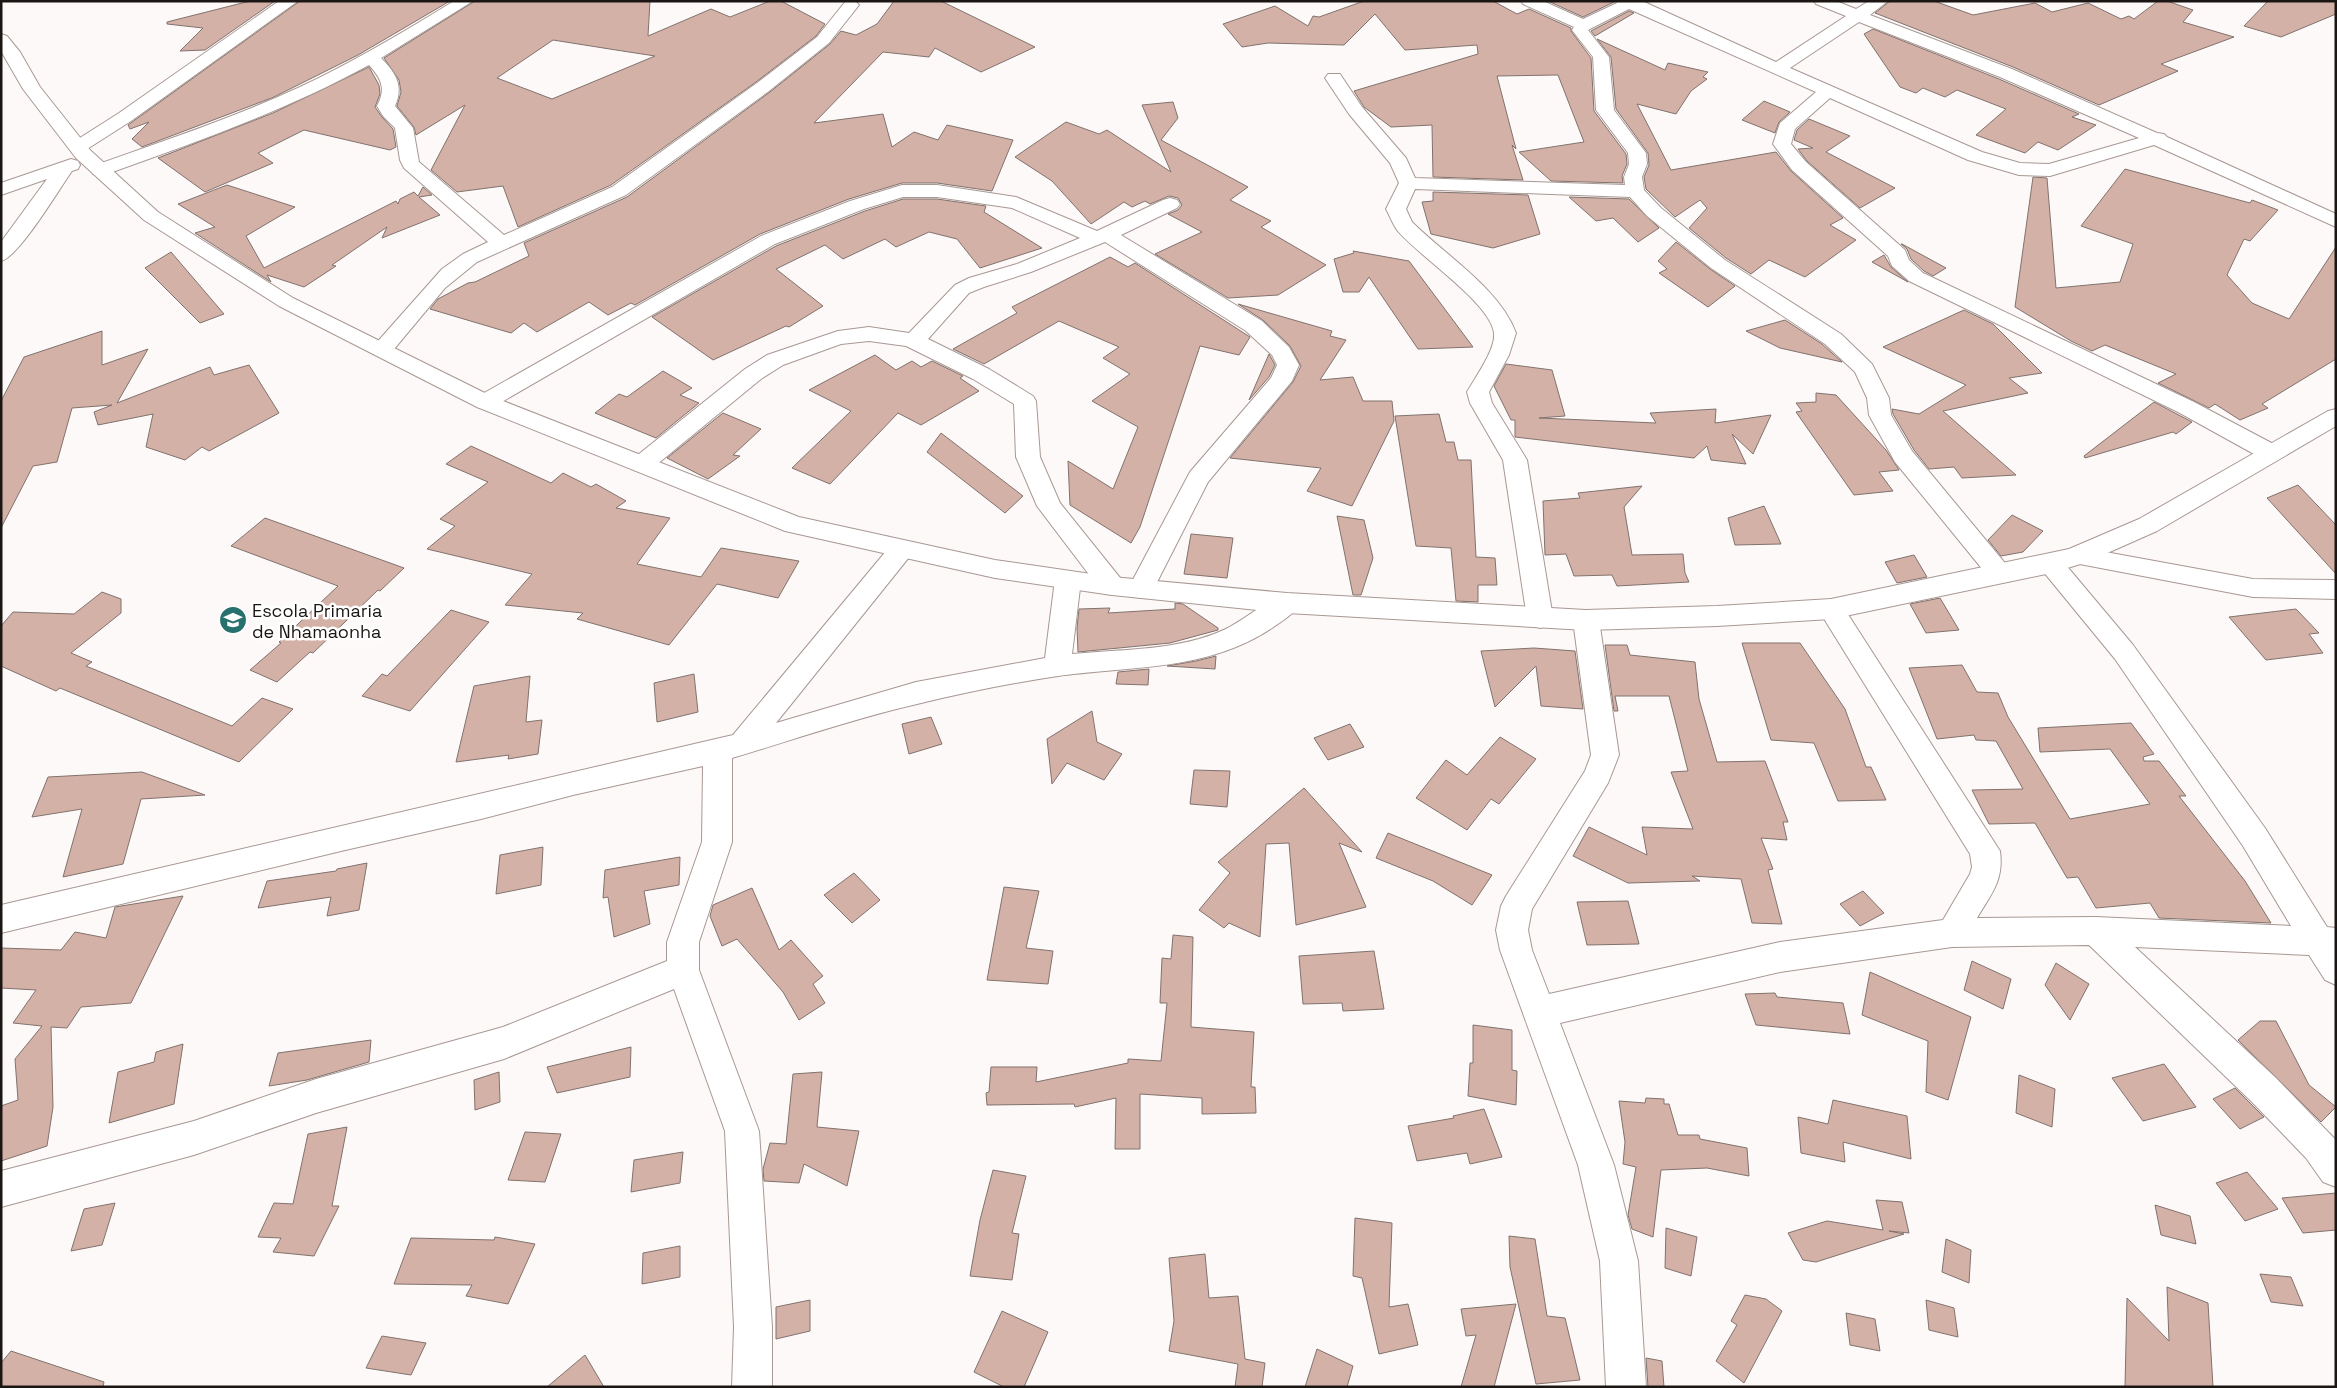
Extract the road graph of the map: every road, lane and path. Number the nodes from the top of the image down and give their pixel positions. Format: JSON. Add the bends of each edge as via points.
{"nodes":[{"id":1,"x":290,"y":1,"type":"edge"},
{"id":2,"x":465,"y":1,"type":"edge"},
{"id":3,"x":1529,"y":1,"type":"edge"},
{"id":4,"x":1822,"y":1,"type":"edge"},
{"id":5,"x":1880,"y":1,"type":"edge"},
{"id":6,"x":1629,"y":2,"type":"edge"},
{"id":7,"x":851,"y":5,"type":"dead end"},
{"id":8,"x":1858,"y":16,"type":"junction"},
{"id":9,"x":1583,"y":25,"type":"junction"},
{"id":10,"x":1,"y":39,"type":"edge"},
{"id":11,"x":371,"y":58,"type":"junction"},
{"id":12,"x":1777,"y":69,"type":"junction"},
{"id":13,"x":1334,"y":78,"type":"dead end"},
{"id":14,"x":1827,"y":92,"type":"junction"},
{"id":15,"x":2158,"y":138,"type":"junction"},
{"id":16,"x":89,"y":159,"type":"junction"},
{"id":17,"x":65,"y":167,"type":"junction"},
{"id":18,"x":1408,"y":184,"type":"junction"},
{"id":19,"x":1,"y":189,"type":"edge"},
{"id":20,"x":1635,"y":191,"type":"junction"},
{"id":21,"x":1170,"y":204,"type":"dead end"},
{"id":22,"x":2336,"y":221,"type":"edge"},
{"id":23,"x":1102,"y":236,"type":"junction"},
{"id":24,"x":502,"y":244,"type":"junction"},
{"id":25,"x":1,"y":255,"type":"edge"},
{"id":26,"x":914,"y":341,"type":"junction"},
{"id":27,"x":382,"y":349,"type":"junction"},
{"id":28,"x":485,"y":402,"type":"junction"},
{"id":29,"x":2336,"y":416,"type":"edge"},
{"id":30,"x":2271,"y":453,"type":"junction"},
{"id":31,"x":642,"y":464,"type":"junction"},
{"id":32,"x":900,"y":550,"type":"junction"},
{"id":33,"x":2078,"y":556,"type":"junction"},
{"id":34,"x":2051,"y":564,"type":"junction"},
{"id":35,"x":2001,"y":574,"type":"junction"},
{"id":36,"x":1068,"y":580,"type":"junction"},
{"id":37,"x":1112,"y":586,"type":"junction"},
{"id":38,"x":1141,"y":589,"type":"junction"},
{"id":39,"x":2327,"y":591,"type":"edge"},
{"id":40,"x":1287,"y":603,"type":"junction"},
{"id":41,"x":1830,"y":609,"type":"junction"},
{"id":42,"x":2336,"y":610,"type":"edge"},
{"id":43,"x":1540,"y":618,"type":"junction"},
{"id":44,"x":1586,"y":620,"type":"junction"},
{"id":45,"x":1057,"y":666,"type":"junction"},
{"id":46,"x":730,"y":747,"type":"junction"},
{"id":47,"x":1,"y":919,"type":"edge"},
{"id":48,"x":2096,"y":932,"type":"junction"},
{"id":49,"x":1952,"y":933,"type":"junction"},
{"id":50,"x":2327,"y":942,"type":"edge"},
{"id":51,"x":683,"y":970,"type":"junction"},
{"id":52,"x":2336,"y":970,"type":"edge"},
{"id":53,"x":1538,"y":1012,"type":"junction"},
{"id":54,"x":2336,"y":1169,"type":"edge"},
{"id":55,"x":1,"y":1189,"type":"edge"},
{"id":56,"x":752,"y":1387,"type":"edge"},
{"id":57,"x":1626,"y":1387,"type":"edge"}],
"edges":[{"from":1,"to":16,"type":"street","via":[[125,117]]},
{"from":2,"to":11,"type":"street"},
{"from":3,"to":9,"type":"street"},
{"from":4,"to":8,"type":"street"},
{"from":5,"to":8,"type":"street"},
{"from":6,"to":9,"type":"street"},
{"from":6,"to":12,"type":"street"},
{"from":7,"to":24,"type":"street","via":[[823,40],[763,88],[619,191]]},
{"from":8,"to":12,"type":"street"},
{"from":8,"to":15,"type":"street","via":[[2006,73]]},
{"from":9,"to":20,"type":"street","via":[[1580,30],[1583,36],[1601,57],[1605,110],[1637,153],[1638,164],[1633,177]]},
{"from":10,"to":16,"type":"street","via":[[32,89]]},
{"from":11,"to":16,"type":"street","via":[[305,92],[217,128]]},
{"from":11,"to":24,"type":"street","via":[[389,76],[391,87],[387,111],[404,126],[411,164]]},
{"from":12,"to":14,"type":"street"},
{"from":13,"to":18,"type":"street","via":[[1355,110],[1400,162]]},
{"from":14,"to":15,"type":"street","via":[[1975,156],[2019,169],[2050,170]]},
{"from":14,"to":30,"type":"street","via":[[1786,127],[1782,144],[1799,166],[1898,254],[1899,262],[1916,277],[2186,407]]},
{"from":15,"to":22,"type":"street"},
{"from":16,"to":17,"type":"street"},
{"from":16,"to":27,"type":"street","via":[[151,216],[277,297]]},
{"from":17,"to":19,"type":"street"},
{"from":17,"to":25,"type":"street","via":[[24,228]]},
{"from":18,"to":20,"type":"street"},
{"from":18,"to":43,"type":"street","via":[[1396,208],[1403,224],[1502,320],[1505,334],[1478,392],[1481,403],[1515,460]]},
{"from":20,"to":35,"type":"street","via":[[1654,212],[1718,264],[1833,339],[1864,369],[1878,398],[1880,415],[1903,456]]},
{"from":21,"to":23,"type":"street"},
{"from":23,"to":26,"type":"street","via":[[1022,269],[962,289]]},
{"from":23,"to":28,"type":"street","via":[[1016,203],[936,190],[902,191],[768,240]]},
{"from":23,"to":38,"type":"street","via":[[1254,326],[1281,352],[1288,365],[1267,400],[1198,478]]},
{"from":24,"to":27,"type":"street","via":[[470,258],[449,273]]},
{"from":26,"to":31,"type":"street","via":[[870,334],[838,338],[775,360],[753,374]]},
{"from":26,"to":37,"type":"street","via":[[981,374],[1024,402],[1028,457],[1049,506]]},
{"from":27,"to":28,"type":"street"},
{"from":28,"to":31,"type":"street"},
{"from":29,"to":30,"type":"street"},
{"from":30,"to":33,"type":"street","via":[[2148,525]]},
{"from":31,"to":32,"type":"street","via":[[794,525]]},
{"from":32,"to":36,"type":"street"},
{"from":32,"to":46,"type":"street"},
{"from":33,"to":34,"type":"street"},
{"from":33,"to":39,"type":"street","via":[[2253,588]]},
{"from":34,"to":35,"type":"street"},
{"from":34,"to":50,"type":"street","via":[[2124,652]]},
{"from":35,"to":41,"type":"street"},
{"from":36,"to":37,"type":"street"},
{"from":36,"to":45,"type":"street"},
{"from":37,"to":38,"type":"street"},
{"from":38,"to":40,"type":"street"},
{"from":39,"to":42,"type":"street"},
{"from":40,"to":43,"type":"street"},
{"from":40,"to":45,"type":"street","via":[[1262,622],[1228,640],[1173,654]]},
{"from":41,"to":44,"type":"street"},
{"from":41,"to":49,"type":"street","via":[[1985,852],[1987,867],[1984,878]]},
{"from":43,"to":44,"type":"street"},
{"from":44,"to":53,"type":"street","via":[[1605,755],[1598,774],[1517,906],[1512,930]]},
{"from":45,"to":46,"type":"street","via":[[916,693]]},
{"from":46,"to":47,"type":"street"},
{"from":46,"to":51,"type":"street","via":[[717,842],[682,942]]},
{"from":48,"to":49,"type":"street"},
{"from":48,"to":50,"type":"street"},
{"from":48,"to":54,"type":"street","via":[[2264,1090]]},
{"from":49,"to":53,"type":"street","via":[[1780,957]]},
{"from":50,"to":52,"type":"street"},
{"from":51,"to":55,"type":"street","via":[[504,1044],[316,1096],[194,1138]]},
{"from":51,"to":56,"type":"street","via":[[742,1131],[753,1328]]},
{"from":53,"to":57,"type":"street","via":[[1596,1165],[1619,1261]]}]}
